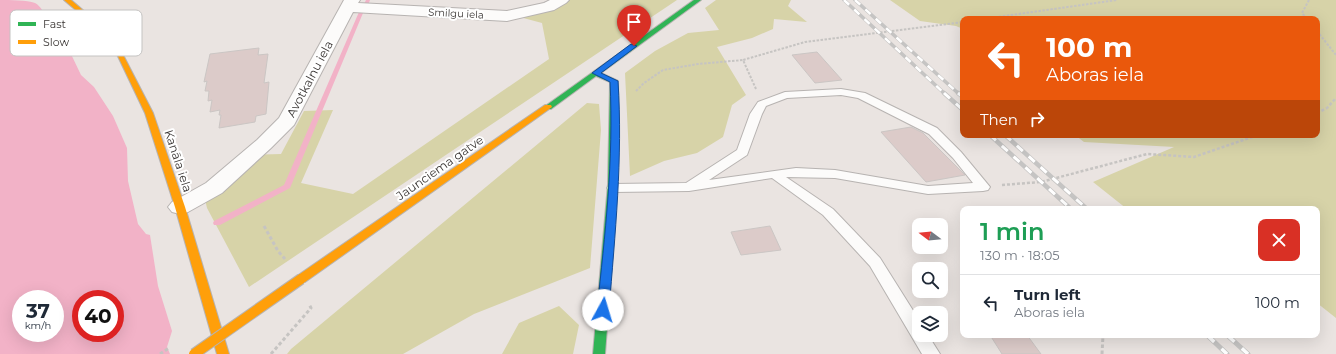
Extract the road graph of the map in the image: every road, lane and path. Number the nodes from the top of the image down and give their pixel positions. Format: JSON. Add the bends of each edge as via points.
{"nodes":[{"id":1,"x":67,"y":0,"type":"edge"},
{"id":2,"x":561,"y":0,"type":"edge"},
{"id":3,"x":698,"y":0,"type":"edge"},
{"id":4,"x":1117,"y":0,"type":"edge"},
{"id":5,"x":1309,"y":0,"type":"edge"},
{"id":6,"x":1113,"y":1,"type":"edge"},
{"id":7,"x":350,"y":4,"type":"edge"},
{"id":8,"x":79,"y":10,"type":"edge"},
{"id":9,"x":1005,"y":16,"type":"edge"},
{"id":10,"x":1304,"y":16,"type":"edge"},
{"id":11,"x":960,"y":22,"type":"edge"},
{"id":12,"x":1320,"y":35,"type":"edge"},
{"id":13,"x":1336,"y":55,"type":"edge"},
{"id":14,"x":121,"y":56,"type":"edge"},
{"id":15,"x":743,"y":60,"type":"junction"},
{"id":16,"x":596,"y":73,"type":"junction"},
{"id":17,"x":1336,"y":98,"type":"edge"},
{"id":18,"x":615,"y":102,"type":"junction"},
{"id":19,"x":762,"y":104,"type":"junction"},
{"id":20,"x":1320,"y":112,"type":"edge"},
{"id":21,"x":1249,"y":138,"type":"edge"},
{"id":22,"x":774,"y":174,"type":"junction"},
{"id":23,"x":689,"y":187,"type":"junction"},
{"id":24,"x":983,"y":187,"type":"junction"},
{"id":25,"x":614,"y":188,"type":"junction"},
{"id":26,"x":180,"y":207,"type":"junction"},
{"id":27,"x":264,"y":226,"type":"dead end"},
{"id":28,"x":288,"y":263,"type":"dead end"},
{"id":29,"x":306,"y":299,"type":"dead end"},
{"id":30,"x":912,"y":323,"type":"edge"},
{"id":31,"x":1103,"y":338,"type":"edge"},
{"id":32,"x":923,"y":342,"type":"edge"},
{"id":33,"x":194,"y":354,"type":"edge"},
{"id":34,"x":223,"y":354,"type":"edge"},
{"id":35,"x":271,"y":354,"type":"edge"},
{"id":36,"x":599,"y":354,"type":"edge"},
{"id":37,"x":931,"y":354,"type":"edge"},
{"id":38,"x":1102,"y":354,"type":"edge"}],
"edges":[{"from":1,"to":8,"type":"street","name":"Kanāla iela"},
{"from":2,"to":7,"type":"street","name":"Smilgu iela","via":[[549,7],[508,16]]},
{"from":3,"to":16,"type":"street","name":"Jaunciema gatve"},
{"from":4,"to":6,"type":"path"},
{"from":5,"to":10,"type":"path","via":[[1302,13]]},
{"from":6,"to":9,"type":"path"},
{"from":7,"to":26,"type":"street","name":"Avotkalnu iela","via":[[287,121],[214,188]]},
{"from":11,"to":15,"type":"path","via":[[805,42]]},
{"from":12,"to":13,"type":"path"},
{"from":14,"to":26,"type":"street","name":"Kanāla iela","via":[[149,113]]},
{"from":15,"to":18,"type":"path","via":[[663,70],[644,83],[631,99]]},
{"from":15,"to":19,"type":"path"},
{"from":16,"to":18,"type":"street","via":[[614,81]]},
{"from":16,"to":33,"type":"street","name":"Jaunciema gatve","bridge":true},
{"from":17,"to":20,"type":"path"},
{"from":18,"to":25,"type":"street"},
{"from":19,"to":23,"type":"lane","via":[[743,152]]},
{"from":19,"to":24,"type":"lane","via":[[785,95],[841,92],[861,94],[933,131]]},
{"from":21,"to":24,"type":"path","via":[[1194,157],[1147,154],[1041,182]]},
{"from":22,"to":23,"type":"lane"},
{"from":22,"to":24,"type":"lane","via":[[835,174],[928,190]]},
{"from":22,"to":30,"type":"lane","via":[[828,212],[876,262]]},
{"from":23,"to":25,"type":"lane"},
{"from":25,"to":36,"type":"street"},
{"from":26,"to":34,"type":"street","name":"Kanāla iela"},
{"from":27,"to":28,"type":"path"},
{"from":29,"to":35,"type":"path","via":[[311,308]]},
{"from":31,"to":38,"type":"path"},
{"from":32,"to":37,"type":"lane"}]}
